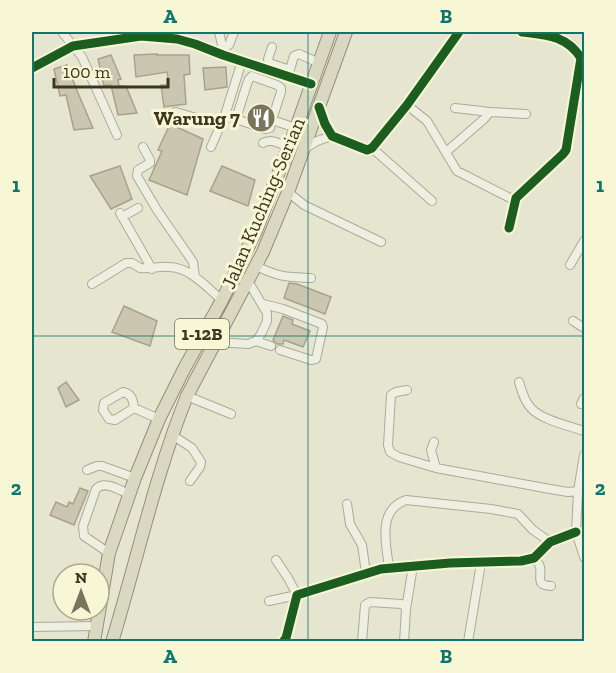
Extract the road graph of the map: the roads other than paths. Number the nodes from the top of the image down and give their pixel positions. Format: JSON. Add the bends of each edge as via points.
{"nodes":[{"id":1,"x":62,"y":32,"type":"edge"},
{"id":2,"x":219,"y":32,"type":"edge"},
{"id":3,"x":234,"y":32,"type":"edge"},
{"id":4,"x":330,"y":32,"type":"edge"},
{"id":5,"x":346,"y":32,"type":"edge"},
{"id":6,"x":459,"y":32,"type":"edge"},
{"id":7,"x":522,"y":32,"type":"edge"},
{"id":8,"x":141,"y":34,"type":"edge"},
{"id":9,"x":73,"y":46,"type":"junction"},
{"id":10,"x":272,"y":47,"type":"dead end"},
{"id":11,"x":223,"y":52,"type":"junction"},
{"id":12,"x":242,"y":61,"type":"junction"},
{"id":13,"x":319,"y":63,"type":"junction"},
{"id":14,"x":32,"y":68,"type":"edge"},
{"id":15,"x":289,"y":73,"type":"junction"},
{"id":16,"x":311,"y":84,"type":"junction"},
{"id":17,"x":407,"y":105,"type":"junction"},
{"id":18,"x":319,"y":107,"type":"junction"},
{"id":19,"x":455,"y":108,"type":"dead end"},
{"id":20,"x":176,"y":112,"type":"dead end"},
{"id":21,"x":490,"y":112,"type":"junction"},
{"id":22,"x":526,"y":114,"type":"dead end"},
{"id":23,"x":225,"y":115,"type":"junction"},
{"id":24,"x":236,"y":119,"type":"junction"},
{"id":25,"x":272,"y":120,"type":"junction"},
{"id":26,"x":220,"y":125,"type":"junction"},
{"id":27,"x":296,"y":128,"type":"junction"},
{"id":28,"x":117,"y":135,"type":"dead end"},
{"id":29,"x":332,"y":136,"type":"junction"},
{"id":30,"x":262,"y":143,"type":"dead end"},
{"id":31,"x":142,"y":147,"type":"dead end"},
{"id":32,"x":211,"y":147,"type":"dead end"},
{"id":33,"x":288,"y":147,"type":"junction"},
{"id":34,"x":372,"y":148,"type":"junction"},
{"id":35,"x":304,"y":149,"type":"junction"},
{"id":36,"x":446,"y":152,"type":"junction"},
{"id":37,"x":288,"y":192,"type":"junction"},
{"id":38,"x":516,"y":198,"type":"junction"},
{"id":39,"x":432,"y":201,"type":"dead end"},
{"id":40,"x":138,"y":208,"type":"dead end"},
{"id":41,"x":509,"y":228,"type":"dead end"},
{"id":42,"x":381,"y":242,"type":"dead end"},
{"id":43,"x":585,"y":242,"type":"edge"},
{"id":44,"x":570,"y":265,"type":"dead end"},
{"id":45,"x":256,"y":266,"type":"junction"},
{"id":46,"x":152,"y":269,"type":"junction"},
{"id":47,"x":195,"y":277,"type":"junction"},
{"id":48,"x":311,"y":278,"type":"dead end"},
{"id":49,"x":248,"y":281,"type":"junction"},
{"id":50,"x":92,"y":284,"type":"dead end"},
{"id":51,"x":222,"y":300,"type":"junction"},
{"id":52,"x":263,"y":304,"type":"junction"},
{"id":53,"x":573,"y":321,"type":"dead end"},
{"id":54,"x":585,"y":328,"type":"edge"},
{"id":55,"x":256,"y":341,"type":"junction"},
{"id":56,"x":216,"y":342,"type":"junction"},
{"id":57,"x":271,"y":346,"type":"dead end"},
{"id":58,"x":280,"y":350,"type":"dead end"},
{"id":59,"x":519,"y":382,"type":"dead end"},
{"id":60,"x":407,"y":390,"type":"dead end"},
{"id":61,"x":187,"y":396,"type":"junction"},
{"id":62,"x":134,"y":408,"type":"dead end"},
{"id":63,"x":231,"y":414,"type":"dead end"},
{"id":64,"x":159,"y":419,"type":"junction"},
{"id":65,"x":585,"y":431,"type":"edge"},
{"id":66,"x":172,"y":435,"type":"junction"},
{"id":67,"x":434,"y":442,"type":"dead end"},
{"id":68,"x":585,"y":455,"type":"edge"},
{"id":69,"x":436,"y":468,"type":"junction"},
{"id":70,"x":87,"y":471,"type":"dead end"},
{"id":71,"x":135,"y":478,"type":"junction"},
{"id":72,"x":190,"y":481,"type":"dead end"},
{"id":73,"x":578,"y":490,"type":"junction"},
{"id":74,"x":129,"y":494,"type":"junction"},
{"id":75,"x":347,"y":504,"type":"dead end"},
{"id":76,"x":576,"y":532,"type":"junction"},
{"id":77,"x":550,"y":542,"type":"junction"},
{"id":78,"x":108,"y":553,"type":"junction"},
{"id":79,"x":585,"y":557,"type":"edge"},
{"id":80,"x":534,"y":558,"type":"junction"},
{"id":81,"x":276,"y":560,"type":"dead end"},
{"id":82,"x":481,"y":562,"type":"junction"},
{"id":83,"x":413,"y":566,"type":"junction"},
{"id":84,"x":389,"y":567,"type":"junction"},
{"id":85,"x":366,"y":573,"type":"junction"},
{"id":86,"x":551,"y":586,"type":"dead end"},
{"id":87,"x":297,"y":595,"type":"junction"},
{"id":88,"x":269,"y":601,"type":"dead end"},
{"id":89,"x":406,"y":609,"type":"junction"},
{"id":90,"x":96,"y":626,"type":"junction"},
{"id":91,"x":32,"y":627,"type":"edge"},
{"id":92,"x":94,"y":642,"type":"edge"},
{"id":93,"x":112,"y":642,"type":"edge"},
{"id":94,"x":283,"y":642,"type":"edge"},
{"id":95,"x":362,"y":642,"type":"edge"},
{"id":96,"x":404,"y":642,"type":"edge"},
{"id":97,"x":468,"y":642,"type":"edge"}],
"edges":[{"from":1,"to":9,"type":"street"},
{"from":2,"to":11,"type":"street"},
{"from":3,"to":11,"type":"street"},
{"from":4,"to":13,"type":"highway","name":"Jalan Kuching-Serian","number":"1-12B"},
{"from":5,"to":18,"type":"highway","name":"Jalan Kuching-Serian"},
{"from":6,"to":17,"type":"street"},
{"from":7,"to":38,"type":"street","via":[[562,39],[581,58],[566,150]]},
{"from":8,"to":9,"type":"street"},
{"from":8,"to":11,"type":"street"},
{"from":9,"to":14,"type":"street"},
{"from":9,"to":28,"type":"street","via":[[82,57]]},
{"from":10,"to":15,"type":"street","via":[[268,63]]},
{"from":11,"to":12,"type":"street"},
{"from":12,"to":15,"type":"street"},
{"from":12,"to":23,"type":"street"},
{"from":13,"to":15,"type":"street","via":[[297,54]]},
{"from":13,"to":16,"type":"highway","name":"Jalan Kuching-Serian","number":"1-12B"},
{"from":15,"to":16,"type":"street"},
{"from":16,"to":27,"type":"highway","name":"Jalan Kuching-Serian","number":"1-12B"},
{"from":17,"to":34,"type":"street"},
{"from":17,"to":36,"type":"street","via":[[427,121]]},
{"from":18,"to":29,"type":"street"},
{"from":18,"to":35,"type":"highway","name":"Jalan Kuching-Serian"},
{"from":19,"to":21,"type":"street"},
{"from":20,"to":26,"type":"street"},
{"from":21,"to":22,"type":"street"},
{"from":21,"to":36,"type":"street"},
{"from":23,"to":24,"type":"street"},
{"from":23,"to":26,"type":"street"},
{"from":24,"to":25,"type":"street","via":[[266,129]]},
{"from":24,"to":25,"type":"street","via":[[252,76],[281,88]]},
{"from":25,"to":27,"type":"street"},
{"from":26,"to":32,"type":"street"},
{"from":27,"to":33,"type":"highway","name":"Jalan Kuching-Serian","number":"1-12B"},
{"from":29,"to":34,"type":"street","via":[[367,150]]},
{"from":29,"to":35,"type":"street"},
{"from":30,"to":33,"type":"street"},
{"from":31,"to":47,"type":"street","via":[[150,162],[138,170],[137,176],[193,262]]},
{"from":33,"to":51,"type":"highway","name":"Jalan Kuching-Serian","number":"1-12B","via":[[256,231]]},
{"from":34,"to":39,"type":"street"},
{"from":35,"to":37,"type":"highway","name":"Jalan Kuching-Serian"},
{"from":36,"to":38,"type":"street","via":[[457,171]]},
{"from":37,"to":42,"type":"street","via":[[304,205]]},
{"from":37,"to":45,"type":"highway","name":"Jalan Kuching-Serian"},
{"from":38,"to":41,"type":"street"},
{"from":40,"to":46,"type":"street","via":[[121,215]]},
{"from":43,"to":44,"type":"street"},
{"from":45,"to":48,"type":"street","via":[[275,275]]},
{"from":45,"to":49,"type":"highway","name":"Jalan Kuching-Serian"},
{"from":46,"to":47,"type":"street","via":[[181,268]]},
{"from":46,"to":50,"type":"street","via":[[126,263]]},
{"from":47,"to":51,"type":"street"},
{"from":49,"to":52,"type":"street"},
{"from":49,"to":56,"type":"highway","name":"Jalan Kuching-Serian"},
{"from":51,"to":64,"type":"highway","name":"Jalan Kuching-Serian","number":"1-12B"},
{"from":52,"to":55,"type":"street","via":[[267,321]]},
{"from":52,"to":58,"type":"street","via":[[322,324],[316,359]]},
{"from":53,"to":54,"type":"street"},
{"from":55,"to":56,"type":"street"},
{"from":55,"to":57,"type":"street"},
{"from":56,"to":61,"type":"highway","name":"Jalan Kuching-Serian"},
{"from":59,"to":65,"type":"street","via":[[532,410],[544,418]]},
{"from":60,"to":69,"type":"street","via":[[391,395],[390,452]]},
{"from":61,"to":63,"type":"street"},
{"from":61,"to":66,"type":"highway","name":"Jalan Kuching-Serian"},
{"from":62,"to":64,"type":"street"},
{"from":64,"to":71,"type":"highway","name":"Jalan Kuching-Serian","number":"1-12B"},
{"from":66,"to":72,"type":"street","via":[[192,448],[201,462]]},
{"from":66,"to":93,"type":"highway","name":"Jalan Kuching-Serian"},
{"from":67,"to":69,"type":"street","via":[[431,450]]},
{"from":68,"to":73,"type":"street"},
{"from":69,"to":73,"type":"street","via":[[568,492]]},
{"from":70,"to":71,"type":"street","via":[[102,466]]},
{"from":71,"to":74,"type":"highway","name":"Jalan Kuching-Serian","number":"1-12B"},
{"from":73,"to":76,"type":"street"},
{"from":74,"to":78,"type":"highway","name":"Jalan Kuching-Serian","number":"1-12B"},
{"from":74,"to":78,"type":"street","via":[[104,484],[96,489],[83,526],[84,536]]},
{"from":75,"to":85,"type":"street","via":[[350,524],[362,544]]},
{"from":76,"to":77,"type":"street"},
{"from":76,"to":79,"type":"street"},
{"from":77,"to":80,"type":"street"},
{"from":77,"to":84,"type":"street","via":[[518,514],[406,500],[388,515],[385,531]]},
{"from":78,"to":90,"type":"highway","name":"Jalan Kuching-Serian","number":"1-12B"},
{"from":80,"to":82,"type":"street"},
{"from":80,"to":86,"type":"street","via":[[539,564],[541,583]]},
{"from":81,"to":87,"type":"street"},
{"from":82,"to":83,"type":"street"},
{"from":82,"to":97,"type":"street"},
{"from":83,"to":84,"type":"street"},
{"from":83,"to":89,"type":"street"},
{"from":84,"to":85,"type":"street"},
{"from":85,"to":87,"type":"street"},
{"from":87,"to":88,"type":"street"},
{"from":87,"to":94,"type":"street"},
{"from":89,"to":95,"type":"street","via":[[401,604],[365,605]]},
{"from":89,"to":96,"type":"street"},
{"from":90,"to":91,"type":"street"},
{"from":90,"to":92,"type":"highway","name":"Jalan Kuching-Serian","number":"1-12B"}]}
